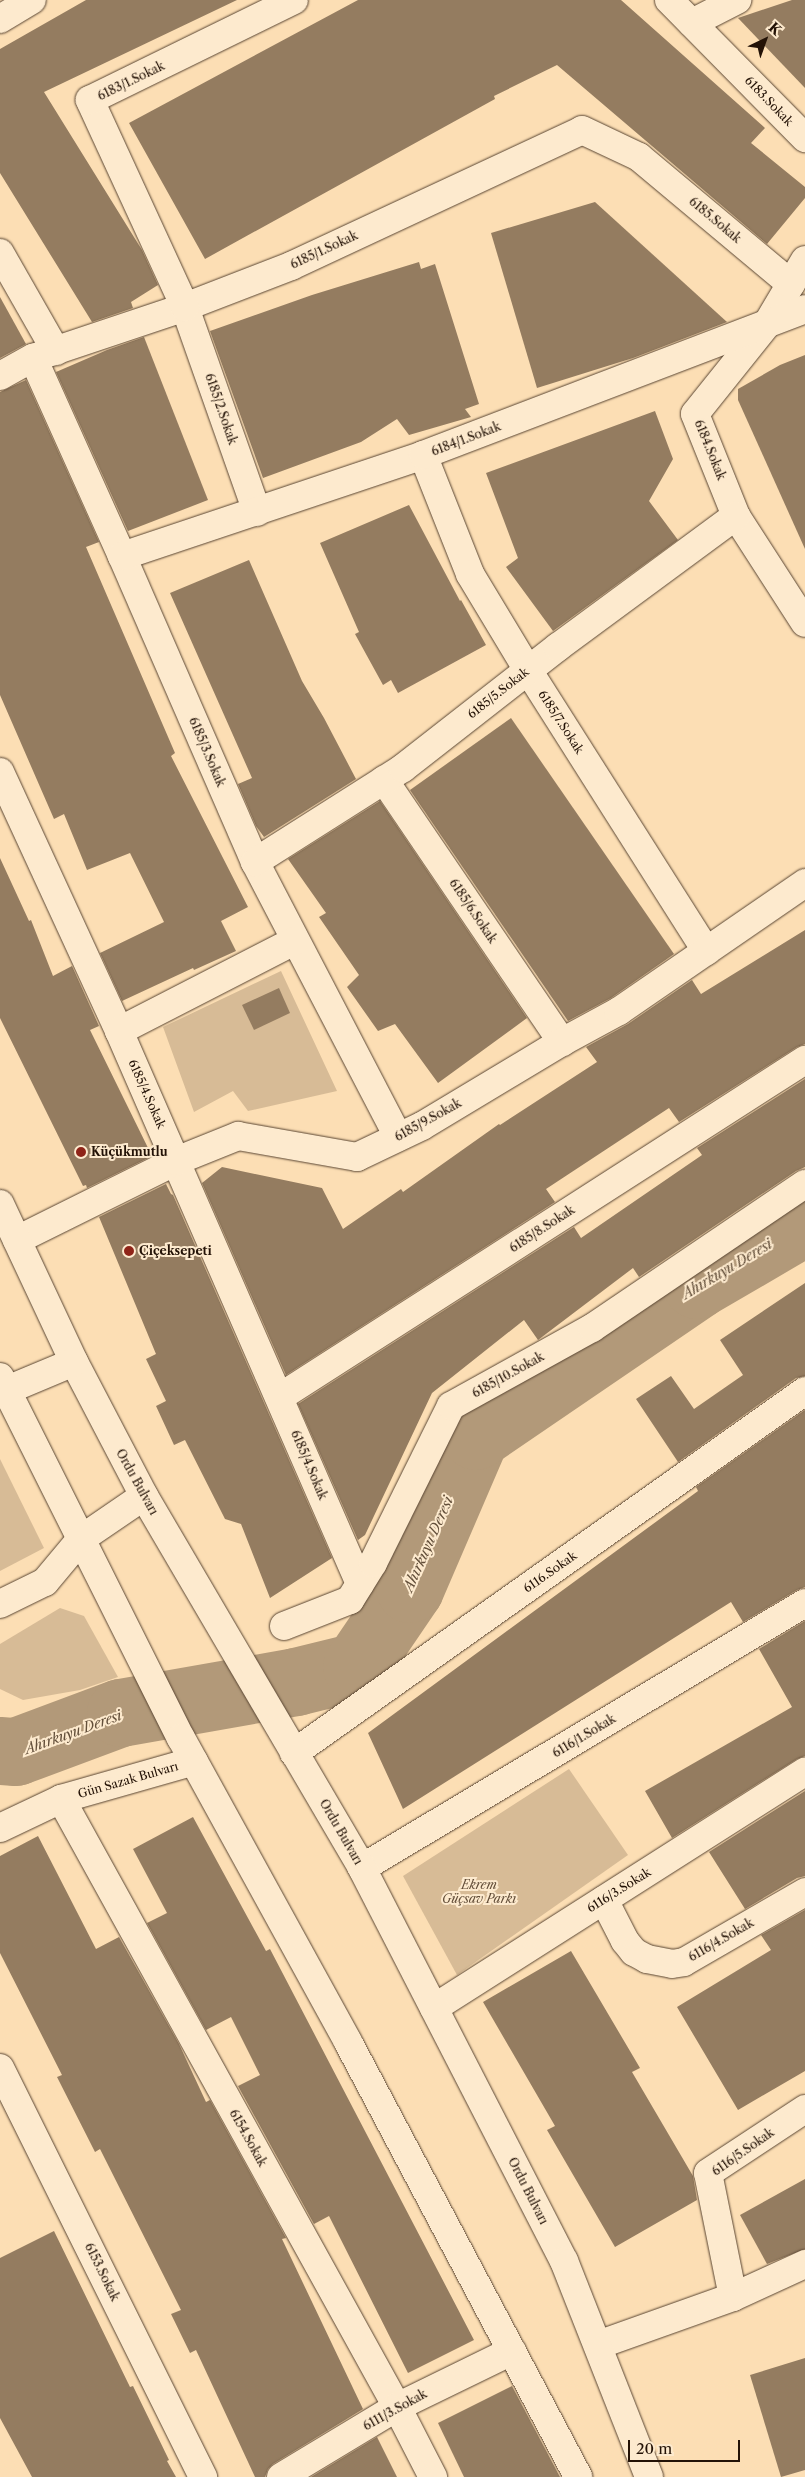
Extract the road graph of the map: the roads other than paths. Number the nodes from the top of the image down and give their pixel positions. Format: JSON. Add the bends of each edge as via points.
{"nodes":[{"id":1,"x":294,"y":0,"type":"edge"},
{"id":2,"x":669,"y":0,"type":"edge"},
{"id":3,"x":737,"y":0,"type":"edge"},
{"id":4,"x":692,"y":23,"type":"junction"},
{"id":5,"x":805,"y":138,"type":"edge"},
{"id":6,"x":639,"y":157,"type":"joint"},
{"id":7,"x":0,"y":253,"type":"edge"},
{"id":8,"x":805,"y":260,"type":"edge"},
{"id":9,"x":791,"y":284,"type":"junction"},
{"id":10,"x":185,"y":307,"type":"junction"},
{"id":11,"x":805,"y":310,"type":"edge"},
{"id":12,"x":767,"y":324,"type":"junction"},
{"id":13,"x":45,"y":354,"type":"junction"},
{"id":14,"x":0,"y":376,"type":"edge"},
{"id":15,"x":423,"y":455,"type":"junction"},
{"id":16,"x":257,"y":512,"type":"junction"},
{"id":17,"x":736,"y":516,"type":"junction"},
{"id":18,"x":122,"y":556,"type":"junction"},
{"id":19,"x":805,"y":624,"type":"edge"},
{"id":20,"x":528,"y":670,"type":"junction"},
{"id":21,"x":0,"y":772,"type":"edge"},
{"id":22,"x":384,"y":780,"type":"junction"},
{"id":23,"x":255,"y":862,"type":"junction"},
{"id":24,"x":805,"y":883,"type":"edge"},
{"id":25,"x":294,"y":941,"type":"junction"},
{"id":26,"x":706,"y":951,"type":"junction"},
{"id":27,"x":119,"y":1031,"type":"junction"},
{"id":28,"x":562,"y":1042,"type":"junction"},
{"id":29,"x":805,"y":1060,"type":"edge"},
{"id":30,"x":398,"y":1137,"type":"junction"},
{"id":31,"x":176,"y":1161,"type":"junction"},
{"id":32,"x":805,"y":1184,"type":"edge"},
{"id":33,"x":0,"y":1204,"type":"edge"},
{"id":34,"x":17,"y":1240,"type":"junction"},
{"id":35,"x":74,"y":1362,"type":"junction"},
{"id":36,"x":2,"y":1387,"type":"edge"},
{"id":37,"x":805,"y":1391,"type":"edge"},
{"id":38,"x":280,"y":1397,"type":"junction"},
{"id":39,"x":144,"y":1496,"type":"junction"},
{"id":40,"x":81,"y":1540,"type":"junction"},
{"id":41,"x":360,"y":1584,"type":"junction"},
{"id":42,"x":805,"y":1603,"type":"edge"},
{"id":43,"x":0,"y":1604,"type":"edge"},
{"id":44,"x":284,"y":1626,"type":"dead end"},
{"id":45,"x":188,"y":1749,"type":"junction"},
{"id":46,"x":294,"y":1754,"type":"junction"},
{"id":47,"x":805,"y":1772,"type":"edge"},
{"id":48,"x":61,"y":1799,"type":"junction"},
{"id":49,"x":0,"y":1828,"type":"edge"},
{"id":50,"x":362,"y":1868,"type":"junction"},
{"id":51,"x":805,"y":1892,"type":"edge"},
{"id":52,"x":604,"y":1900,"type":"junction"},
{"id":53,"x":434,"y":2008,"type":"junction"},
{"id":54,"x":0,"y":2068,"type":"edge"},
{"id":55,"x":805,"y":2109,"type":"edge"},
{"id":56,"x":805,"y":2264,"type":"edge"},
{"id":57,"x":733,"y":2297,"type":"junction"},
{"id":58,"x":598,"y":2344,"type":"junction"},
{"id":59,"x":512,"y":2351,"type":"junction"},
{"id":60,"x":397,"y":2407,"type":"junction"},
{"id":61,"x":203,"y":2477,"type":"edge"},
{"id":62,"x":281,"y":2477,"type":"edge"},
{"id":63,"x":433,"y":2477,"type":"edge"},
{"id":64,"x":578,"y":2477,"type":"edge"},
{"id":65,"x":649,"y":2477,"type":"edge"}],
"edges":[{"from":1,"to":10,"type":"street","name":"6183/1.Sokak","via":[[90,100]]},
{"from":2,"to":4,"type":"street","name":"6183.Sokak"},
{"from":3,"to":4,"type":"street"},
{"from":4,"to":5,"type":"street","name":"6183.Sokak"},
{"from":6,"to":9,"type":"street","name":"6185.Sokak"},
{"from":6,"to":10,"type":"street","name":"6185/1.Sokak","via":[[582,130],[291,266]]},
{"from":7,"to":13,"type":"street","name":"6185/3.Sokak"},
{"from":8,"to":9,"type":"street","name":"6184.Sokak"},
{"from":9,"to":12,"type":"street","name":"6184.Sokak"},
{"from":10,"to":13,"type":"street","name":"6185/1.Sokak"},
{"from":10,"to":16,"type":"street","name":"6185/2.Sokak"},
{"from":11,"to":12,"type":"street","name":"6184/1.Sokak"},
{"from":12,"to":15,"type":"street","name":"6184/1.Sokak"},
{"from":12,"to":17,"type":"street","name":"6184.Sokak","via":[[695,414]]},
{"from":13,"to":14,"type":"street","name":"6185/1.Sokak"},
{"from":13,"to":18,"type":"street","name":"6185/3.Sokak"},
{"from":15,"to":16,"type":"street","name":"6184/1.Sokak"},
{"from":15,"to":20,"type":"street","name":"6185/7.Sokak","via":[[470,574]]},
{"from":16,"to":18,"type":"street","name":"6184/1.Sokak"},
{"from":17,"to":19,"type":"street","name":"6184.Sokak"},
{"from":17,"to":20,"type":"street","name":"6185/5.Sokak"},
{"from":18,"to":23,"type":"street","name":"6185/3.Sokak"},
{"from":20,"to":22,"type":"street","name":"6185/5.Sokak"},
{"from":20,"to":26,"type":"street","name":"6185/7.Sokak"},
{"from":21,"to":27,"type":"street","name":"6185/4.Sokak"},
{"from":22,"to":23,"type":"street","name":"6185/5.Sokak"},
{"from":22,"to":28,"type":"street","name":"6185/6.Sokak"},
{"from":23,"to":25,"type":"street","name":"6185/3.Sokak"},
{"from":24,"to":26,"type":"street","name":"6185/9.Sokak"},
{"from":25,"to":27,"type":"street"},
{"from":25,"to":30,"type":"street","name":"6185/3.Sokak"},
{"from":26,"to":28,"type":"street","name":"6185/9.Sokak","via":[[619,1012]]},
{"from":27,"to":31,"type":"street","name":"6185/4.Sokak"},
{"from":28,"to":30,"type":"street","name":"6185/9.Sokak","via":[[422,1126]]},
{"from":29,"to":38,"type":"street","name":"6185/8.Sokak"},
{"from":30,"to":31,"type":"street","name":"6185/9.Sokak","via":[[357,1157],[238,1136]]},
{"from":31,"to":34,"type":"street","name":"6185/9.Sokak"},
{"from":31,"to":38,"type":"street","name":"6185/4.Sokak"},
{"from":32,"to":41,"type":"street","name":"6185/10.Sokak","via":[[592,1328],[452,1406],[374,1563]]},
{"from":33,"to":34,"type":"street","name":"Ordu Bulvarı"},
{"from":34,"to":35,"type":"street","name":"Ordu Bulvarı"},
{"from":35,"to":36,"type":"street"},
{"from":35,"to":39,"type":"street","name":"Ordu Bulvarı"},
{"from":36,"to":40,"type":"street"},
{"from":37,"to":46,"type":"street","name":"6116.Sokak"},
{"from":38,"to":41,"type":"street","name":"6185/4.Sokak"},
{"from":39,"to":40,"type":"street"},
{"from":39,"to":46,"type":"street","name":"Ordu Bulvarı"},
{"from":40,"to":43,"type":"street","via":[[44,1582]]},
{"from":40,"to":45,"type":"street"},
{"from":41,"to":44,"type":"street","name":"6185/10.Sokak","via":[[350,1600]]},
{"from":42,"to":50,"type":"street","name":"6116/1.Sokak"},
{"from":45,"to":48,"type":"street","name":"Gün Sazak Bulvarı"},
{"from":45,"to":59,"type":"street"},
{"from":46,"to":50,"type":"street","name":"Ordu Bulvarı"},
{"from":47,"to":52,"type":"street","name":"6116/3.Sokak"},
{"from":48,"to":49,"type":"street"},
{"from":48,"to":60,"type":"street","name":"6154.Sokak"},
{"from":50,"to":53,"type":"street","name":"Ordu Bulvarı"},
{"from":51,"to":52,"type":"street","name":"6116/4.Sokak","via":[[684,1962],[672,1964],[647,1960],[634,1952]]},
{"from":52,"to":53,"type":"street","name":"6116/3.Sokak"},
{"from":53,"to":58,"type":"street","name":"Ordu Bulvarı","via":[[564,2260]]},
{"from":54,"to":61,"type":"street","name":"6153.Sokak"},
{"from":55,"to":57,"type":"street","name":"6116/5.Sokak","via":[[708,2174]]},
{"from":56,"to":57,"type":"street"},
{"from":57,"to":58,"type":"street"},
{"from":58,"to":65,"type":"street","name":"Ordu Bulvarı"},
{"from":59,"to":60,"type":"street","name":"6111/3.Sokak"},
{"from":59,"to":64,"type":"street"},
{"from":60,"to":62,"type":"street","name":"6111/3.Sokak"},
{"from":60,"to":63,"type":"street","name":"6154.Sokak"}]}
